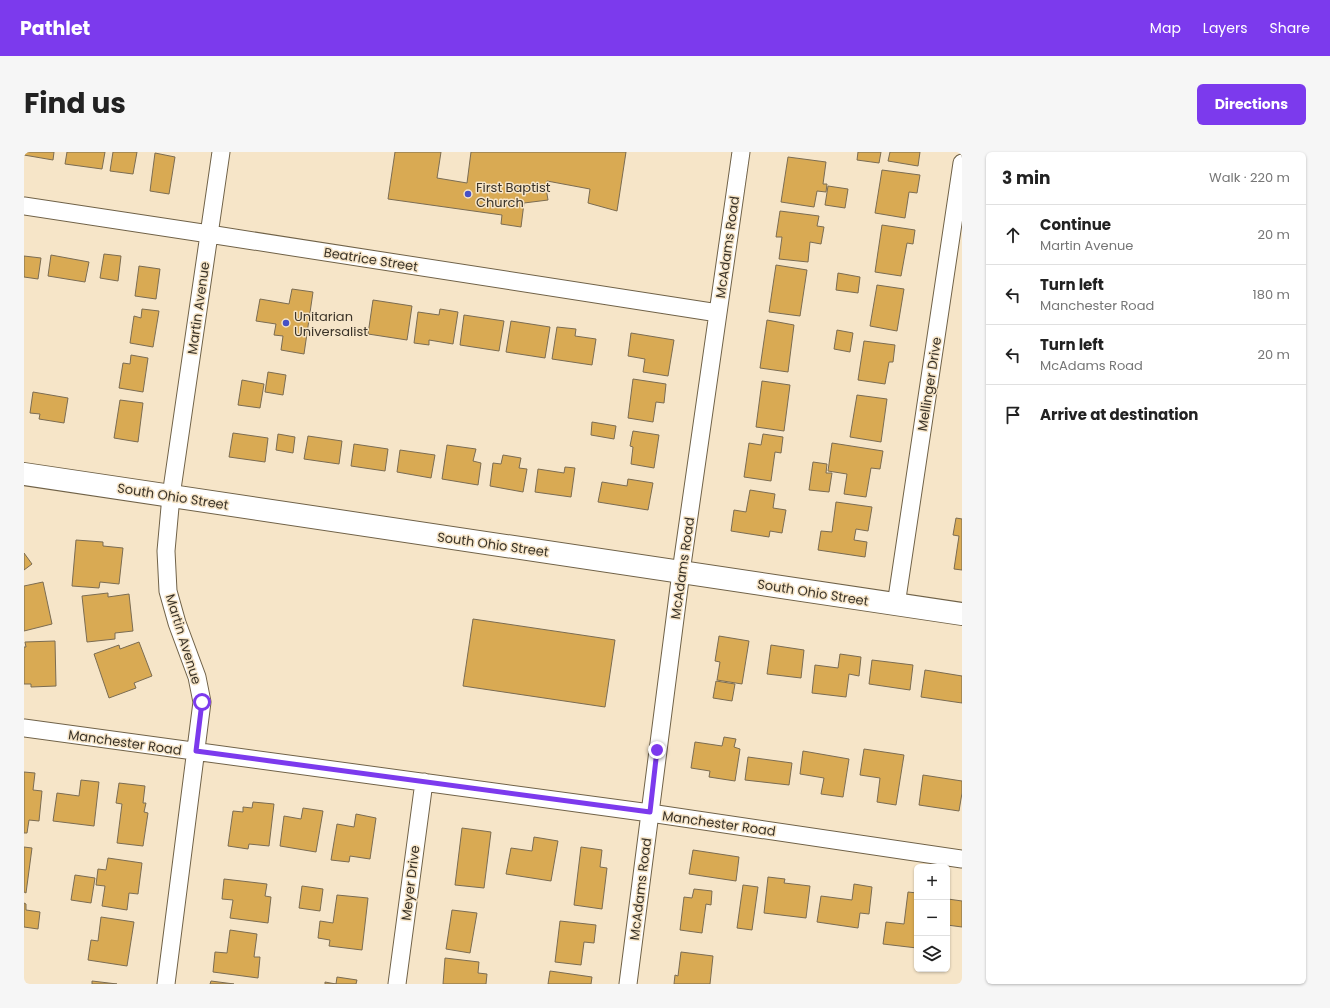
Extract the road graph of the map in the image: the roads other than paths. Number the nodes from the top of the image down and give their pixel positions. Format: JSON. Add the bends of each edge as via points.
{"nodes":[{"id":1,"x":221,"y":152,"type":"edge"},
{"id":2,"x":741,"y":152,"type":"edge"},
{"id":3,"x":962,"y":163,"type":"edge"},
{"id":4,"x":24,"y":206,"type":"edge"},
{"id":5,"x":209,"y":234,"type":"junction"},
{"id":6,"x":718,"y":313,"type":"junction"},
{"id":7,"x":24,"y":474,"type":"edge"},
{"id":8,"x":171,"y":496,"type":"junction"},
{"id":9,"x":682,"y":572,"type":"junction"},
{"id":10,"x":896,"y":605,"type":"junction"},
{"id":11,"x":962,"y":614,"type":"edge"},
{"id":12,"x":24,"y":728,"type":"edge"},
{"id":13,"x":196,"y":751,"type":"junction"},
{"id":14,"x":424,"y":782,"type":"junction"},
{"id":15,"x":650,"y":812,"type":"junction"},
{"id":16,"x":962,"y":859,"type":"edge"},
{"id":17,"x":166,"y":984,"type":"edge"},
{"id":18,"x":397,"y":984,"type":"edge"},
{"id":19,"x":628,"y":984,"type":"edge"}],
"edges":[{"from":1,"to":5,"type":"street","name":"Martin Avenue"},
{"from":2,"to":6,"type":"street","name":"McAdams Road"},
{"from":3,"to":10,"type":"street","name":"Mellinger Drive"},
{"from":4,"to":5,"type":"street","name":"Beatrice Street"},
{"from":5,"to":6,"type":"street","name":"Beatrice Street"},
{"from":5,"to":8,"type":"street","name":"Martin Avenue"},
{"from":6,"to":9,"type":"street","name":"McAdams Road"},
{"from":7,"to":8,"type":"main road","name":"South Ohio Street"},
{"from":8,"to":9,"type":"main road","name":"South Ohio Street"},
{"from":8,"to":13,"type":"street","name":"Martin Avenue","via":[[166,551],[168,591],[197,677],[202,702]]},
{"from":9,"to":10,"type":"main road","name":"South Ohio Street"},
{"from":9,"to":15,"type":"street","name":"McAdams Road"},
{"from":10,"to":11,"type":"main road","name":"South Ohio Street"},
{"from":12,"to":13,"type":"street","name":"Manchester Road"},
{"from":13,"to":14,"type":"street","name":"Manchester Road"},
{"from":13,"to":17,"type":"street","name":"Martin Avenue"},
{"from":14,"to":15,"type":"street","name":"Manchester Road"},
{"from":14,"to":18,"type":"street","name":"Meyer Drive"},
{"from":15,"to":16,"type":"street","name":"Manchester Road"},
{"from":15,"to":19,"type":"street","name":"McAdams Road"}]}
